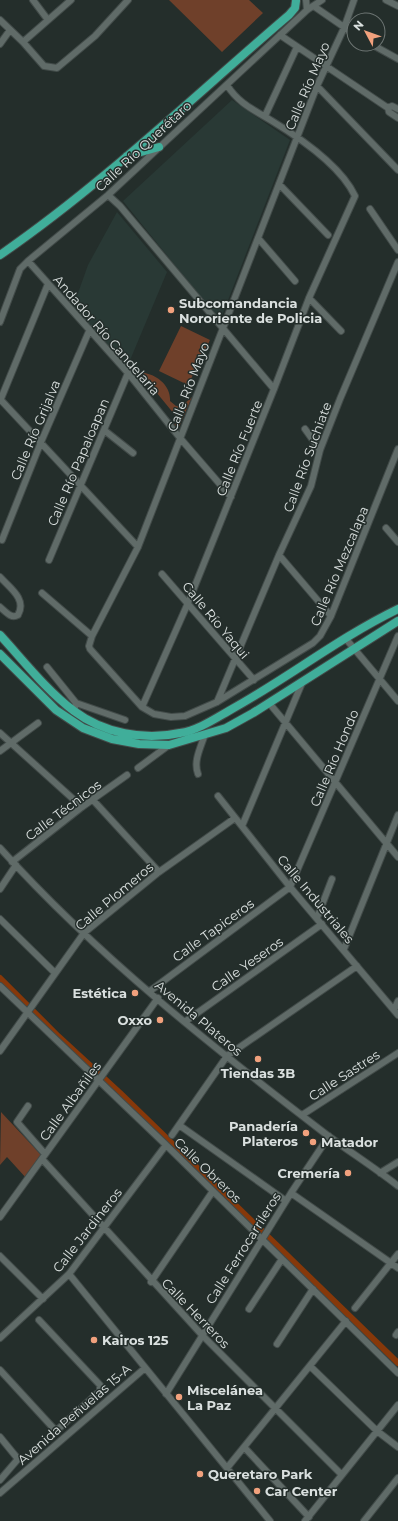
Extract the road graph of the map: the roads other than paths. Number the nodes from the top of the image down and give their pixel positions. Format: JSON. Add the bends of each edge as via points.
{"nodes":[{"id":1,"x":33,"y":0,"type":"edge"},
{"id":2,"x":71,"y":0,"type":"edge"},
{"id":3,"x":128,"y":0,"type":"edge"},
{"id":4,"x":300,"y":0,"type":"edge"},
{"id":5,"x":322,"y":0,"type":"edge"},
{"id":6,"x":354,"y":0,"type":"edge"},
{"id":7,"x":386,"y":0,"type":"edge"},
{"id":8,"x":398,"y":6,"type":"edge"},
{"id":9,"x":315,"y":7,"type":"junction"},
{"id":10,"x":307,"y":10,"type":"junction"},
{"id":11,"x":0,"y":20,"type":"edge"},
{"id":12,"x":48,"y":20,"type":"junction"},
{"id":13,"x":344,"y":28,"type":"junction"},
{"id":14,"x":10,"y":30,"type":"junction"},
{"id":15,"x":280,"y":35,"type":"junction"},
{"id":16,"x":23,"y":42,"type":"junction"},
{"id":17,"x":0,"y":44,"type":"edge"},
{"id":18,"x":298,"y":47,"type":"junction"},
{"id":19,"x":385,"y":52,"type":"edge"},
{"id":20,"x":398,"y":59,"type":"edge"},
{"id":21,"x":325,"y":65,"type":"junction"},
{"id":22,"x":227,"y":85,"type":"junction"},
{"id":23,"x":317,"y":86,"type":"junction"},
{"id":24,"x":388,"y":108,"type":"junction"},
{"id":25,"x":398,"y":109,"type":"edge"},
{"id":26,"x":265,"y":116,"type":"junction"},
{"id":27,"x":398,"y":118,"type":"edge"},
{"id":28,"x":297,"y":136,"type":"junction"},
{"id":29,"x":159,"y":147,"type":"junction"},
{"id":30,"x":127,"y":157,"type":"junction"},
{"id":31,"x":398,"y":170,"type":"edge"},
{"id":32,"x":279,"y":184,"type":"junction"},
{"id":33,"x":108,"y":195,"type":"junction"},
{"id":34,"x":370,"y":209,"type":"dead end"},
{"id":35,"x":328,"y":235,"type":"dead end"},
{"id":36,"x":258,"y":238,"type":"junction"},
{"id":37,"x":398,"y":250,"type":"edge"},
{"id":38,"x":0,"y":255,"type":"edge"},
{"id":39,"x":28,"y":261,"type":"junction"},
{"id":40,"x":398,"y":262,"type":"edge"},
{"id":41,"x":295,"y":281,"type":"dead end"},
{"id":42,"x":48,"y":284,"type":"junction"},
{"id":43,"x":309,"y":298,"type":"junction"},
{"id":44,"x":0,"y":322,"type":"edge"},
{"id":45,"x":90,"y":329,"type":"junction"},
{"id":46,"x":222,"y":329,"type":"junction"},
{"id":47,"x":341,"y":331,"type":"dead end"},
{"id":48,"x":128,"y":373,"type":"junction"},
{"id":49,"x":274,"y":389,"type":"junction"},
{"id":50,"x":0,"y":400,"type":"edge"},
{"id":51,"x":305,"y":429,"type":"dead end"},
{"id":52,"x":104,"y":430,"type":"junction"},
{"id":53,"x":180,"y":438,"type":"junction"},
{"id":54,"x":41,"y":442,"type":"junction"},
{"id":55,"x":398,"y":449,"type":"edge"},
{"id":56,"x":320,"y":450,"type":"junction"},
{"id":57,"x":133,"y":453,"type":"dead end"},
{"id":58,"x":80,"y":486,"type":"junction"},
{"id":59,"x":231,"y":497,"type":"junction"},
{"id":60,"x":386,"y":528,"type":"dead end"},
{"id":61,"x":2,"y":540,"type":"dead end"},
{"id":62,"x":398,"y":542,"type":"edge"},
{"id":63,"x":138,"y":546,"type":"junction"},
{"id":64,"x":279,"y":555,"type":"junction"},
{"id":65,"x":49,"y":560,"type":"dead end"},
{"id":66,"x":162,"y":574,"type":"dead end"},
{"id":67,"x":0,"y":577,"type":"edge"},
{"id":68,"x":42,"y":593,"type":"dead end"},
{"id":69,"x":188,"y":603,"type":"junction"},
{"id":70,"x":0,"y":608,"type":"edge"},
{"id":71,"x":398,"y":609,"type":"edge"},
{"id":72,"x":331,"y":616,"type":"junction"},
{"id":73,"x":398,"y":621,"type":"edge"},
{"id":74,"x":0,"y":634,"type":"edge"},
{"id":75,"x":92,"y":636,"type":"junction"},
{"id":76,"x":398,"y":636,"type":"edge"},
{"id":77,"x":346,"y":639,"type":"junction"},
{"id":78,"x":355,"y":650,"type":"junction"},
{"id":79,"x":0,"y":654,"type":"edge"},
{"id":80,"x":235,"y":660,"type":"junction"},
{"id":81,"x":284,"y":663,"type":"junction"},
{"id":82,"x":47,"y":667,"type":"dead end"},
{"id":83,"x":290,"y":674,"type":"junction"},
{"id":84,"x":379,"y":679,"type":"junction"},
{"id":85,"x":254,"y":680,"type":"junction"},
{"id":86,"x":302,"y":683,"type":"junction"},
{"id":87,"x":398,"y":701,"type":"edge"},
{"id":88,"x":217,"y":702,"type":"junction"},
{"id":89,"x":269,"y":703,"type":"junction"},
{"id":90,"x":75,"y":707,"type":"junction"},
{"id":91,"x":142,"y":707,"type":"junction"},
{"id":92,"x":125,"y":720,"type":"dead end"},
{"id":93,"x":286,"y":722,"type":"junction"},
{"id":94,"x":38,"y":723,"type":"dead end"},
{"id":95,"x":0,"y":733,"type":"edge"},
{"id":96,"x":205,"y":734,"type":"junction"},
{"id":97,"x":11,"y":742,"type":"junction"},
{"id":98,"x":169,"y":745,"type":"junction"},
{"id":99,"x":0,"y":751,"type":"edge"},
{"id":100,"x":138,"y":768,"type":"dead end"},
{"id":101,"x":198,"y":774,"type":"dead end"},
{"id":102,"x":127,"y":775,"type":"dead end"},
{"id":103,"x":336,"y":783,"type":"junction"},
{"id":104,"x":218,"y":796,"type":"dead end"},
{"id":105,"x":92,"y":800,"type":"junction"},
{"id":106,"x":82,"y":807,"type":"junction"},
{"id":107,"x":398,"y":815,"type":"edge"},
{"id":108,"x":234,"y":818,"type":"junction"},
{"id":109,"x":242,"y":826,"type":"junction"},
{"id":110,"x":386,"y":844,"type":"junction"},
{"id":111,"x":0,"y":848,"type":"edge"},
{"id":112,"x":398,"y":857,"type":"edge"},
{"id":113,"x":14,"y":864,"type":"junction"},
{"id":114,"x":159,"y":872,"type":"junction"},
{"id":115,"x":332,"y":879,"type":"dead end"},
{"id":116,"x":290,"y":887,"type":"junction"},
{"id":117,"x":0,"y":889,"type":"edge"},
{"id":118,"x":0,"y":918,"type":"edge"},
{"id":119,"x":317,"y":918,"type":"junction"},
{"id":120,"x":322,"y":924,"type":"junction"},
{"id":121,"x":84,"y":933,"type":"junction"},
{"id":122,"x":344,"y":949,"type":"junction"},
{"id":123,"x":357,"y":966,"type":"junction"},
{"id":124,"x":55,"y":973,"type":"junction"},
{"id":125,"x":0,"y":986,"type":"edge"},
{"id":126,"x":150,"y":991,"type":"junction"},
{"id":127,"x":158,"y":998,"type":"junction"},
{"id":128,"x":398,"y":1001,"type":"edge"},
{"id":129,"x":28,"y":1010,"type":"junction"},
{"id":130,"x":396,"y":1012,"type":"edge"},
{"id":131,"x":186,"y":1021,"type":"junction"},
{"id":132,"x":0,"y":1051,"type":"edge"},
{"id":133,"x":398,"y":1053,"type":"edge"},
{"id":134,"x":227,"y":1056,"type":"junction"},
{"id":135,"x":101,"y":1076,"type":"junction"},
{"id":136,"x":28,"y":1106,"type":"dead end"},
{"id":137,"x":302,"y":1115,"type":"junction"},
{"id":138,"x":179,"y":1125,"type":"junction"},
{"id":139,"x":172,"y":1136,"type":"dead end"},
{"id":140,"x":329,"y":1136,"type":"junction"},
{"id":141,"x":166,"y":1145,"type":"junction"},
{"id":142,"x":44,"y":1157,"type":"junction"},
{"id":143,"x":398,"y":1162,"type":"edge"},
{"id":144,"x":380,"y":1173,"type":"junction"},
{"id":145,"x":398,"y":1186,"type":"edge"},
{"id":146,"x":213,"y":1191,"type":"junction"},
{"id":147,"x":291,"y":1193,"type":"junction"},
{"id":148,"x":286,"y":1201,"type":"junction"},
{"id":149,"x":0,"y":1217,"type":"edge"},
{"id":150,"x":104,"y":1228,"type":"junction"},
{"id":151,"x":264,"y":1238,"type":"junction"},
{"id":152,"x":398,"y":1254,"type":"edge"},
{"id":153,"x":0,"y":1256,"type":"edge"},
{"id":154,"x":282,"y":1258,"type":"junction"},
{"id":155,"x":391,"y":1263,"type":"junction"},
{"id":156,"x":398,"y":1268,"type":"edge"},
{"id":157,"x":69,"y":1274,"type":"junction"},
{"id":158,"x":151,"y":1282,"type":"junction"},
{"id":159,"x":313,"y":1289,"type":"junction"},
{"id":160,"x":43,"y":1298,"type":"junction"},
{"id":161,"x":249,"y":1308,"type":"dead end"},
{"id":162,"x":355,"y":1308,"type":"dead end"},
{"id":163,"x":39,"y":1320,"type":"dead end"},
{"id":164,"x":346,"y":1321,"type":"junction"},
{"id":165,"x":202,"y":1335,"type":"junction"},
{"id":166,"x":0,"y":1338,"type":"edge"},
{"id":167,"x":277,"y":1344,"type":"dead end"},
{"id":168,"x":310,"y":1366,"type":"junction"},
{"id":169,"x":145,"y":1368,"type":"junction"},
{"id":170,"x":0,"y":1370,"type":"edge"},
{"id":171,"x":398,"y":1373,"type":"edge"},
{"id":172,"x":166,"y":1394,"type":"junction"},
{"id":173,"x":398,"y":1404,"type":"edge"},
{"id":174,"x":82,"y":1409,"type":"junction"},
{"id":175,"x":275,"y":1409,"type":"junction"},
{"id":176,"x":76,"y":1414,"type":"junction"},
{"id":177,"x":89,"y":1417,"type":"junction"},
{"id":178,"x":84,"y":1422,"type":"junction"},
{"id":179,"x":377,"y":1431,"type":"junction"},
{"id":180,"x":0,"y":1437,"type":"edge"},
{"id":181,"x":244,"y":1447,"type":"junction"},
{"id":182,"x":398,"y":1447,"type":"edge"},
{"id":183,"x":227,"y":1468,"type":"junction"},
{"id":184,"x":5,"y":1475,"type":"junction"},
{"id":185,"x":342,"y":1475,"type":"junction"},
{"id":186,"x":398,"y":1478,"type":"edge"},
{"id":187,"x":0,"y":1480,"type":"edge"},
{"id":188,"x":10,"y":1484,"type":"junction"},
{"id":189,"x":0,"y":1493,"type":"edge"},
{"id":190,"x":307,"y":1519,"type":"edge"},
{"id":191,"x":270,"y":1521,"type":"edge"},
{"id":192,"x":364,"y":1521,"type":"edge"}],
"edges":[{"from":1,"to":12,"type":"street"},
{"from":2,"to":12,"type":"street"},
{"from":3,"to":16,"type":"street","via":[[95,36],[57,68],[44,66]]},
{"from":4,"to":10,"type":"street"},
{"from":4,"to":30,"type":"main road","name":"Calle Río Querétaro","via":[[289,15]]},
{"from":5,"to":9,"type":"street","name":"Calle Río Querétaro"},
{"from":6,"to":13,"type":"street","name":"Calle Río Mayo"},
{"from":7,"to":8,"type":"street"},
{"from":9,"to":10,"type":"street","name":"Calle Río Querétaro"},
{"from":9,"to":13,"type":"street"},
{"from":10,"to":15,"type":"street","name":"Calle Río Querétaro"},
{"from":11,"to":14,"type":"street"},
{"from":12,"to":16,"type":"street"},
{"from":13,"to":21,"type":"street","name":"Calle Río Mayo"},
{"from":14,"to":16,"type":"street"},
{"from":14,"to":17,"type":"street"},
{"from":15,"to":18,"type":"street"},
{"from":15,"to":22,"type":"street","name":"Calle Río Querétaro"},
{"from":18,"to":21,"type":"street"},
{"from":18,"to":26,"type":"street"},
{"from":19,"to":20,"type":"street"},
{"from":21,"to":23,"type":"street","name":"Calle Río Mayo"},
{"from":21,"to":24,"type":"street"},
{"from":22,"to":26,"type":"street","via":[[235,97]]},
{"from":22,"to":29,"type":"street","name":"Calle Río Querétaro"},
{"from":23,"to":28,"type":"street","name":"Calle Río Mayo"},
{"from":23,"to":31,"type":"street"},
{"from":24,"to":25,"type":"street","via":[[392,106]]},
{"from":24,"to":27,"type":"street","via":[[389,112]]},
{"from":26,"to":28,"type":"street"},
{"from":28,"to":32,"type":"street","name":"Calle Río Mayo"},
{"from":28,"to":43,"type":"street","name":"Calle Río Fuerte","via":[[328,163],[355,196]]},
{"from":29,"to":30,"type":"main road"},
{"from":29,"to":33,"type":"street","name":"Calle Río Querétaro"},
{"from":30,"to":38,"type":"main road","name":"Calle Río Querétaro","via":[[48,221]]},
{"from":32,"to":35,"type":"street"},
{"from":32,"to":36,"type":"street","name":"Calle Río Mayo"},
{"from":33,"to":39,"type":"street","name":"Calle Río Querétaro"},
{"from":33,"to":46,"type":"street","via":[[120,206]]},
{"from":34,"to":37,"type":"street"},
{"from":36,"to":41,"type":"street"},
{"from":36,"to":46,"type":"street","name":"Calle Río Mayo"},
{"from":39,"to":42,"type":"street","name":"Andador Río Candelaria"},
{"from":39,"to":44,"type":"street","name":"Calle Río Querétaro","via":[[20,269]]},
{"from":40,"to":56,"type":"street","name":"Calle Río Suchiate"},
{"from":42,"to":45,"type":"street","name":"Andador Río Candelaria"},
{"from":42,"to":50,"type":"street"},
{"from":43,"to":47,"type":"street"},
{"from":43,"to":49,"type":"street","name":"Calle Río Fuerte"},
{"from":45,"to":48,"type":"street","name":"Andador Río Candelaria"},
{"from":45,"to":54,"type":"street","name":"Calle Río Grijalva"},
{"from":46,"to":49,"type":"street"},
{"from":46,"to":53,"type":"street","name":"Calle Río Mayo"},
{"from":48,"to":52,"type":"street","name":"Calle Río Papaloapan"},
{"from":48,"to":53,"type":"street","name":"Andador Río Candelaria"},
{"from":49,"to":59,"type":"street","name":"Calle Río Fuerte"},
{"from":50,"to":54,"type":"street"},
{"from":51,"to":56,"type":"street"},
{"from":52,"to":57,"type":"street"},
{"from":52,"to":58,"type":"street","name":"Calle Río Papaloapan"},
{"from":53,"to":59,"type":"street","name":"Andador Río Candelaria"},
{"from":53,"to":63,"type":"street","name":"Calle Río Mayo"},
{"from":54,"to":58,"type":"street"},
{"from":54,"to":61,"type":"street","name":"Calle Río Grijalva"},
{"from":55,"to":72,"type":"street","name":"Calle Río Mezcalapa"},
{"from":56,"to":64,"type":"street","name":"Calle Río Suchiate","via":[[311,486]]},
{"from":58,"to":63,"type":"street"},
{"from":58,"to":65,"type":"street","name":"Calle Río Papaloapan"},
{"from":59,"to":69,"type":"street","name":"Calle Río Fuerte"},
{"from":60,"to":62,"type":"street"},
{"from":63,"to":75,"type":"street","name":"Calle Río Mayo"},
{"from":64,"to":72,"type":"street"},
{"from":64,"to":80,"type":"street","name":"Calle Río Suchiate"},
{"from":66,"to":69,"type":"street","name":"Calle Río Yaqui"},
{"from":67,"to":70,"type":"street","via":[[22,604],[14,617]]},
{"from":68,"to":75,"type":"street"},
{"from":69,"to":80,"type":"street","name":"Calle Río Yaqui"},
{"from":69,"to":91,"type":"street","name":"Calle Río Fuerte"},
{"from":71,"to":77,"type":"main road"},
{"from":72,"to":81,"type":"street","name":"Calle Río Mezcalapa","via":[[320,636]]},
{"from":73,"to":78,"type":"main road"},
{"from":74,"to":90,"type":"main road","via":[[45,684]]},
{"from":75,"to":91,"type":"street","name":"Calle Río Mayo","via":[[89,646]]},
{"from":76,"to":84,"type":"street","name":"Calle Río Hondo"},
{"from":77,"to":78,"type":"street"},
{"from":77,"to":83,"type":"main road"},
{"from":78,"to":84,"type":"street"},
{"from":78,"to":86,"type":"main road"},
{"from":79,"to":98,"type":"main road","via":[[56,710],[83,728],[112,739],[140,744]]},
{"from":80,"to":85,"type":"street","name":"Calle Río Yaqui"},
{"from":80,"to":88,"type":"street","name":"Calle Río Suchiate"},
{"from":81,"to":83,"type":"street"},
{"from":81,"to":85,"type":"street","name":"Calle Río Mezcalapa"},
{"from":82,"to":90,"type":"street"},
{"from":83,"to":90,"type":"main road","via":[[202,725],[181,733],[155,736],[120,733],[102,727]]},
{"from":84,"to":87,"type":"street"},
{"from":84,"to":103,"type":"street","name":"Calle Río Hondo"},
{"from":85,"to":88,"type":"street","name":"Calle Río Mezcalapa"},
{"from":86,"to":89,"type":"main road"},
{"from":86,"to":93,"type":"street"},
{"from":88,"to":91,"type":"street","name":"Calle Río Mezcalapa","via":[[185,716],[171,717],[154,714]]},
{"from":89,"to":93,"type":"street"},
{"from":89,"to":96,"type":"main road","via":[[226,728]]},
{"from":90,"to":92,"type":"street"},
{"from":93,"to":103,"type":"street"},
{"from":93,"to":109,"type":"street"},
{"from":94,"to":97,"type":"street"},
{"from":95,"to":97,"type":"street"},
{"from":96,"to":98,"type":"main road"},
{"from":96,"to":101,"type":"street","via":[[197,757]]},
{"from":97,"to":99,"type":"street"},
{"from":97,"to":106,"type":"street"},
{"from":98,"to":100,"type":"street"},
{"from":102,"to":105,"type":"street","name":"Calle Técnicos"},
{"from":103,"to":110,"type":"street"},
{"from":103,"to":116,"type":"street","name":"Calle Río Hondo"},
{"from":104,"to":108,"type":"street","name":"Calle Industriales"},
{"from":105,"to":106,"type":"street","name":"Calle Técnicos"},
{"from":105,"to":114,"type":"street"},
{"from":106,"to":113,"type":"street","name":"Calle Técnicos"},
{"from":107,"to":110,"type":"street"},
{"from":108,"to":109,"type":"street","name":"Calle Industriales"},
{"from":108,"to":114,"type":"street","name":"Calle Plomeros"},
{"from":109,"to":116,"type":"street","name":"Calle Industriales"},
{"from":110,"to":112,"type":"street"},
{"from":110,"to":122,"type":"street"},
{"from":111,"to":113,"type":"street","name":"Avenida Plateros"},
{"from":113,"to":117,"type":"street","name":"Calle Técnicos"},
{"from":113,"to":121,"type":"street","name":"Avenida Plateros"},
{"from":114,"to":121,"type":"street","name":"Calle Plomeros"},
{"from":115,"to":119,"type":"street"},
{"from":116,"to":119,"type":"street","name":"Calle Industriales"},
{"from":116,"to":126,"type":"street","name":"Calle Tapiceros"},
{"from":118,"to":124,"type":"street"},
{"from":119,"to":120,"type":"street","name":"Calle Industriales"},
{"from":120,"to":122,"type":"street","name":"Calle Industriales"},
{"from":120,"to":131,"type":"street","name":"Calle Yeseros"},
{"from":121,"to":124,"type":"street","name":"Calle Plomeros"},
{"from":121,"to":126,"type":"street","name":"Avenida Plateros"},
{"from":122,"to":123,"type":"street","name":"Calle Industriales"},
{"from":123,"to":130,"type":"street","name":"Calle Industriales"},
{"from":123,"to":134,"type":"street"},
{"from":124,"to":129,"type":"street","name":"Calle Plomeros"},
{"from":125,"to":129,"type":"street","name":"Calle Obreros"},
{"from":126,"to":127,"type":"street","name":"Avenida Plateros"},
{"from":127,"to":131,"type":"street","name":"Avenida Plateros"},
{"from":127,"to":135,"type":"street","name":"Calle Albañiles"},
{"from":128,"to":130,"type":"street"},
{"from":129,"to":132,"type":"street","name":"Calle Plomeros"},
{"from":129,"to":135,"type":"street","name":"Calle Obreros"},
{"from":131,"to":134,"type":"street","name":"Avenida Plateros"},
{"from":133,"to":137,"type":"street","name":"Calle Sastres"},
{"from":134,"to":137,"type":"street","name":"Avenida Plateros"},
{"from":134,"to":138,"type":"street"},
{"from":135,"to":141,"type":"street","name":"Calle Obreros"},
{"from":135,"to":142,"type":"street","name":"Calle Albañiles"},
{"from":136,"to":142,"type":"street","name":"Calle Herreros","via":[[17,1122]]},
{"from":137,"to":140,"type":"street","name":"Avenida Plateros"},
{"from":138,"to":139,"type":"street"},
{"from":138,"to":148,"type":"street"},
{"from":140,"to":144,"type":"street","name":"Avenida Plateros"},
{"from":140,"to":147,"type":"street","name":"Calle Ferrocarrileros"},
{"from":141,"to":146,"type":"street","name":"Calle Obreros"},
{"from":141,"to":150,"type":"street","name":"Calle Jardineros"},
{"from":142,"to":149,"type":"street","name":"Calle Albañiles"},
{"from":142,"to":150,"type":"street","name":"Calle Herreros"},
{"from":143,"to":144,"type":"street"},
{"from":144,"to":145,"type":"street","name":"Avenida Plateros"},
{"from":146,"to":151,"type":"street","name":"Calle Obreros"},
{"from":146,"to":158,"type":"street"},
{"from":147,"to":148,"type":"street","name":"Calle Ferrocarrileros"},
{"from":147,"to":155,"type":"street"},
{"from":148,"to":151,"type":"street","name":"Calle Ferrocarrileros"},
{"from":150,"to":157,"type":"street","name":"Calle Jardineros"},
{"from":150,"to":158,"type":"street","name":"Calle Herreros"},
{"from":151,"to":154,"type":"street","name":"Calle Obreros"},
{"from":151,"to":165,"type":"street","name":"Calle Ferrocarrileros"},
{"from":152,"to":155,"type":"street"},
{"from":153,"to":160,"type":"street"},
{"from":154,"to":159,"type":"street","name":"Calle Obreros"},
{"from":154,"to":161,"type":"street"},
{"from":155,"to":156,"type":"street"},
{"from":155,"to":162,"type":"street"},
{"from":157,"to":160,"type":"street","name":"Calle Jardineros"},
{"from":157,"to":169,"type":"street"},
{"from":158,"to":165,"type":"street","name":"Calle Herreros"},
{"from":159,"to":164,"type":"street","name":"Calle Obreros"},
{"from":159,"to":167,"type":"street"},
{"from":160,"to":166,"type":"street","name":"Calle Jardineros"},
{"from":163,"to":174,"type":"street","via":[[100,1385],[100,1391]]},
{"from":164,"to":168,"type":"street"},
{"from":164,"to":171,"type":"street","name":"Calle Obreros"},
{"from":165,"to":172,"type":"street","name":"Calle Ferrocarrileros"},
{"from":165,"to":175,"type":"street","name":"Calle Herreros"},
{"from":168,"to":175,"type":"street"},
{"from":168,"to":179,"type":"street"},
{"from":169,"to":172,"type":"street"},
{"from":169,"to":177,"type":"street","name":"Avenida Peñuelas 15-A"},
{"from":170,"to":176,"type":"street","via":[[56,1431]]},
{"from":172,"to":183,"type":"street"},
{"from":173,"to":179,"type":"street"},
{"from":174,"to":176,"type":"street"},
{"from":174,"to":177,"type":"street"},
{"from":175,"to":181,"type":"street"},
{"from":175,"to":185,"type":"street","name":"Calle Herreros"},
{"from":176,"to":178,"type":"street"},
{"from":177,"to":178,"type":"street","name":"Avenida Peñuelas 15-A"},
{"from":178,"to":188,"type":"street","name":"Avenida Peñuelas 15-A"},
{"from":179,"to":182,"type":"street"},
{"from":179,"to":185,"type":"street"},
{"from":180,"to":184,"type":"street","via":[[18,1459]]},
{"from":181,"to":183,"type":"street"},
{"from":181,"to":190,"type":"street"},
{"from":183,"to":191,"type":"street"},
{"from":184,"to":187,"type":"street"},
{"from":184,"to":188,"type":"street"},
{"from":185,"to":190,"type":"street"},
{"from":186,"to":192,"type":"street"},
{"from":187,"to":188,"type":"street"},
{"from":188,"to":189,"type":"street","name":"Avenida Peñuelas 15-A"}]}
